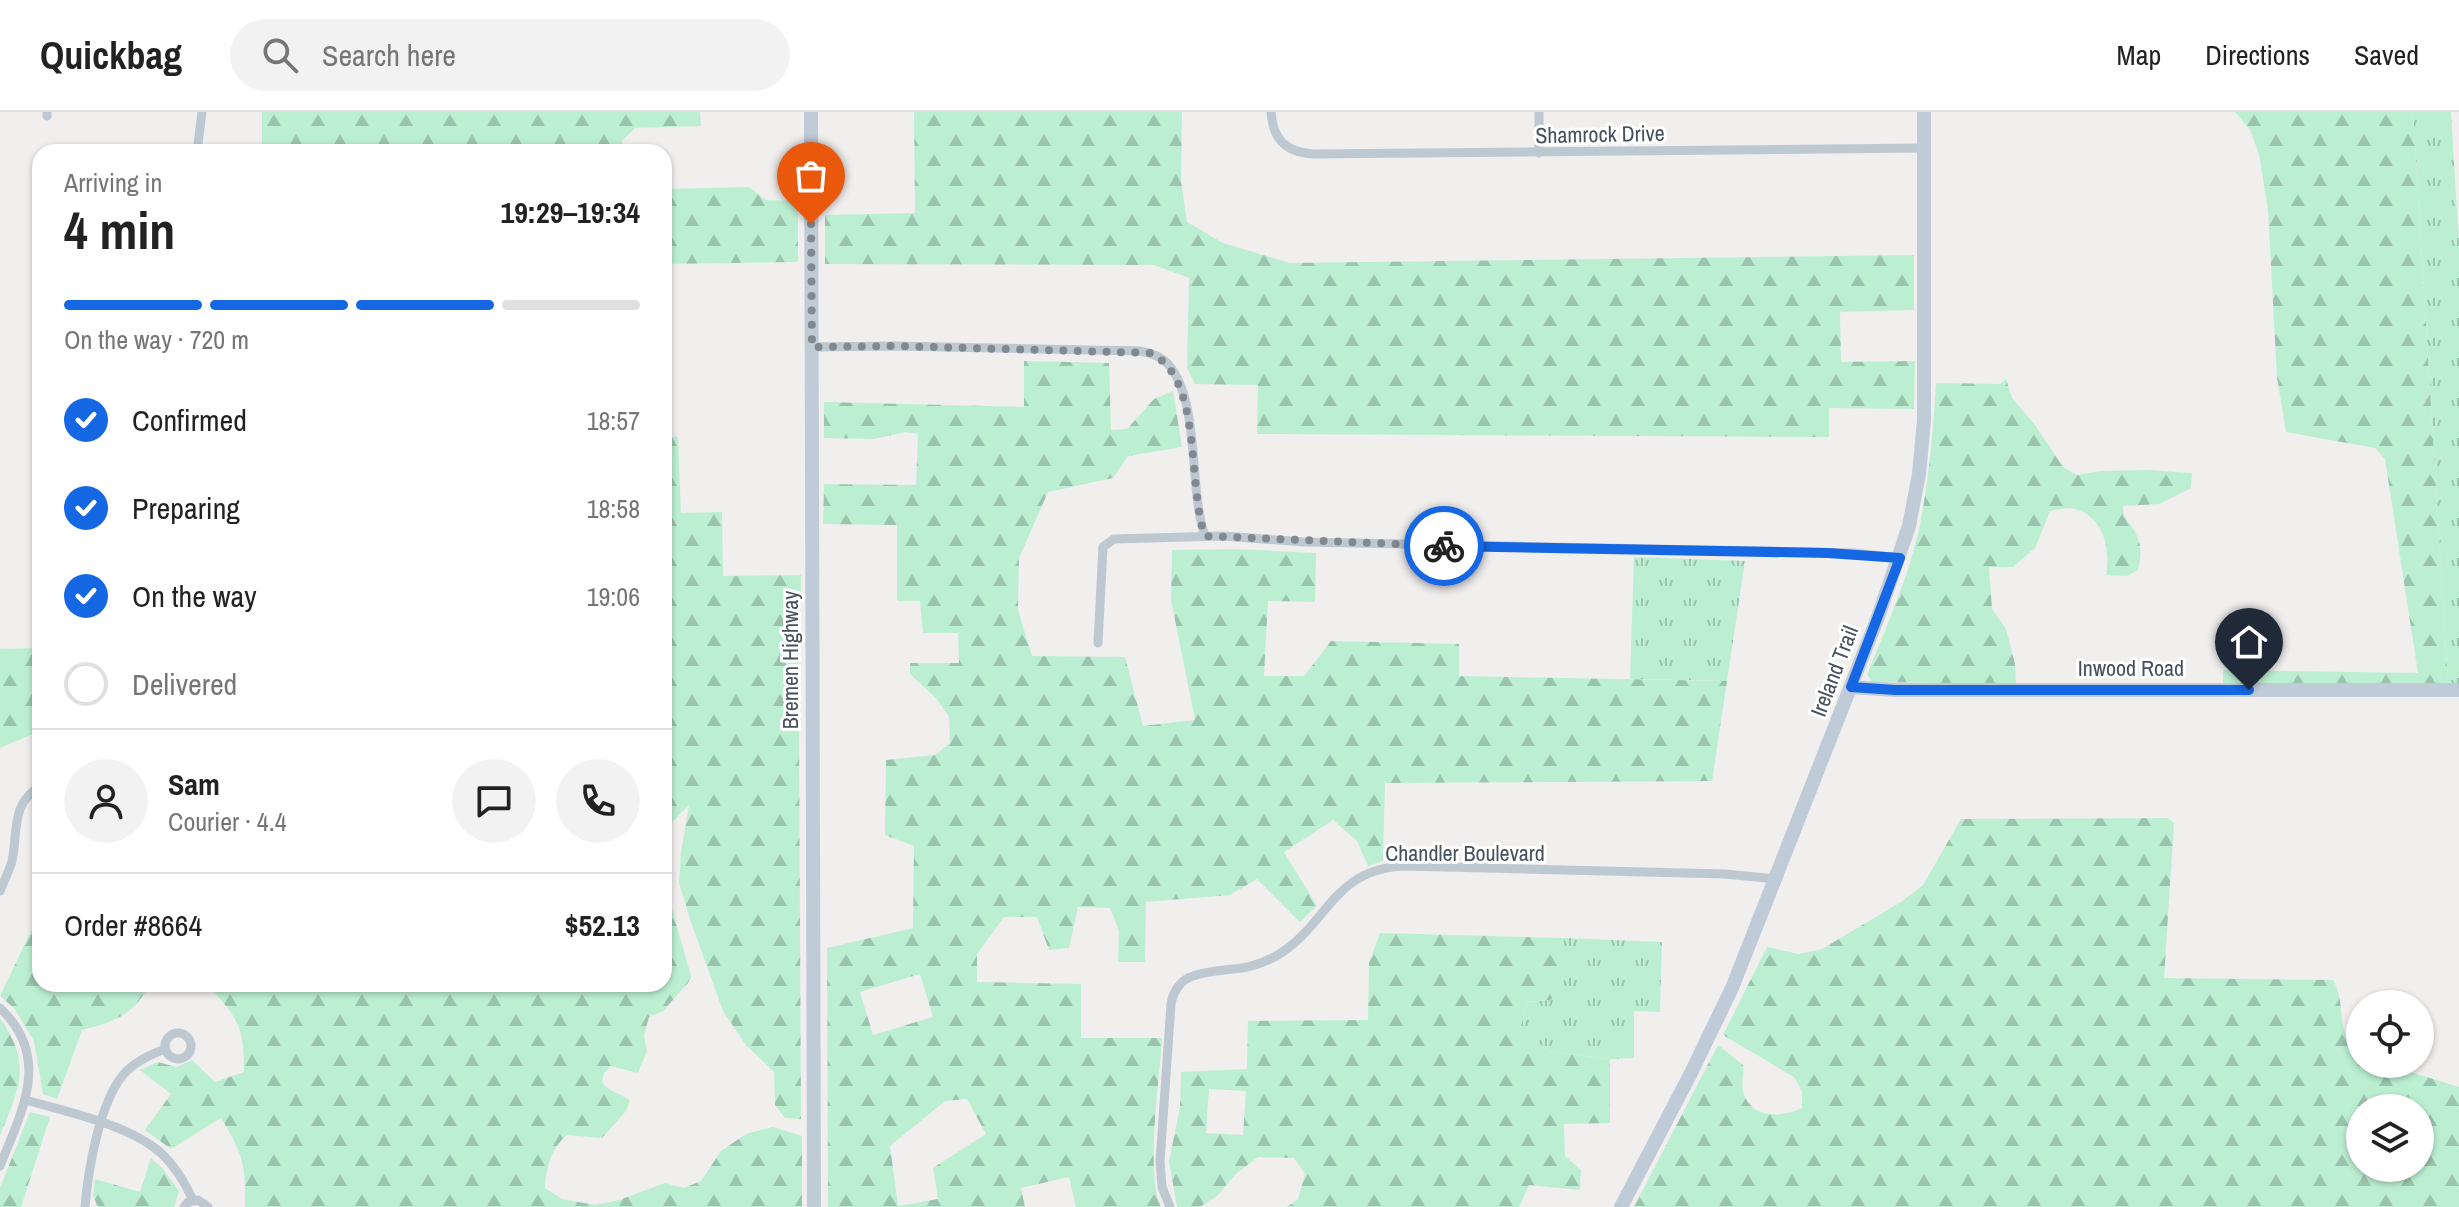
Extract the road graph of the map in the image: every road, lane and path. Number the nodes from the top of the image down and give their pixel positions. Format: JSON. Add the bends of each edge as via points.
{"nodes":[{"id":1,"x":202,"y":112,"type":"edge"},
{"id":2,"x":811,"y":112,"type":"edge"},
{"id":3,"x":1271,"y":112,"type":"edge"},
{"id":4,"x":1539,"y":112,"type":"edge"},
{"id":5,"x":1924,"y":112,"type":"edge"},
{"id":6,"x":198,"y":144,"type":"edge"},
{"id":7,"x":1924,"y":148,"type":"junction"},
{"id":8,"x":1539,"y":153,"type":"junction"},
{"id":9,"x":812,"y":347,"type":"junction"},
{"id":10,"x":1205,"y":536,"type":"junction"},
{"id":11,"x":1900,"y":558,"type":"junction"},
{"id":12,"x":1098,"y":643,"type":"dead end"},
{"id":13,"x":1851,"y":687,"type":"junction"},
{"id":14,"x":2459,"y":690,"type":"edge"},
{"id":15,"x":32,"y":791,"type":"edge"},
{"id":16,"x":1776,"y":879,"type":"junction"},
{"id":17,"x":0,"y":891,"type":"edge"},
{"id":18,"x":0,"y":1008,"type":"edge"},
{"id":19,"x":165,"y":1049,"type":"dead end"},
{"id":20,"x":26,"y":1100,"type":"junction"},
{"id":21,"x":102,"y":1123,"type":"junction"},
{"id":22,"x":0,"y":1166,"type":"edge"},
{"id":23,"x":188,"y":1204,"type":"edge"},
{"id":24,"x":85,"y":1207,"type":"edge"},
{"id":25,"x":208,"y":1207,"type":"edge"},
{"id":26,"x":814,"y":1207,"type":"edge"},
{"id":27,"x":1170,"y":1207,"type":"edge"},
{"id":28,"x":1621,"y":1207,"type":"edge"}],
"edges":[{"from":1,"to":6,"type":"street"},
{"from":2,"to":9,"type":"street","name":"Bremen Highway"},
{"from":3,"to":8,"type":"street","name":"Shamrock Drive","via":[[1280,143],[1293,151]]},
{"from":4,"to":8,"type":"street"},
{"from":5,"to":7,"type":"street","name":"Ireland Trail"},
{"from":7,"to":8,"type":"street","name":"Shamrock Drive"},
{"from":7,"to":11,"type":"street","name":"Ireland Trail","via":[[1924,420],[1914,502]]},
{"from":9,"to":10,"type":"street","via":[[1140,351],[1161,357],[1183,391]]},
{"from":9,"to":26,"type":"street","name":"Bremen Highway"},
{"from":10,"to":11,"type":"street"},
{"from":10,"to":12,"type":"street","via":[[1105,543]]},
{"from":11,"to":13,"type":"street","name":"Ireland Trail"},
{"from":13,"to":14,"type":"street","name":"Inwood Road"},
{"from":13,"to":16,"type":"street","name":"Ireland Trail"},
{"from":15,"to":17,"type":"street","via":[[20,806],[11,864]]},
{"from":16,"to":27,"type":"street","name":"Chandler Boulevard","via":[[1403,866],[1363,875],[1279,954],[1253,967],[1193,976],[1175,991],[1160,1161]]},
{"from":16,"to":28,"type":"street","name":"Ireland Trail","via":[[1724,1006]]},
{"from":18,"to":20,"type":"street","via":[[26,1046]]},
{"from":19,"to":21,"type":"street","via":[[122,1076]]},
{"from":20,"to":21,"type":"street"},
{"from":20,"to":22,"type":"street"},
{"from":21,"to":23,"type":"street","via":[[161,1153],[183,1180]]},
{"from":21,"to":24,"type":"street","via":[[88,1168]]},
{"from":23,"to":25,"type":"street","via":[[202,1201]]}]}
